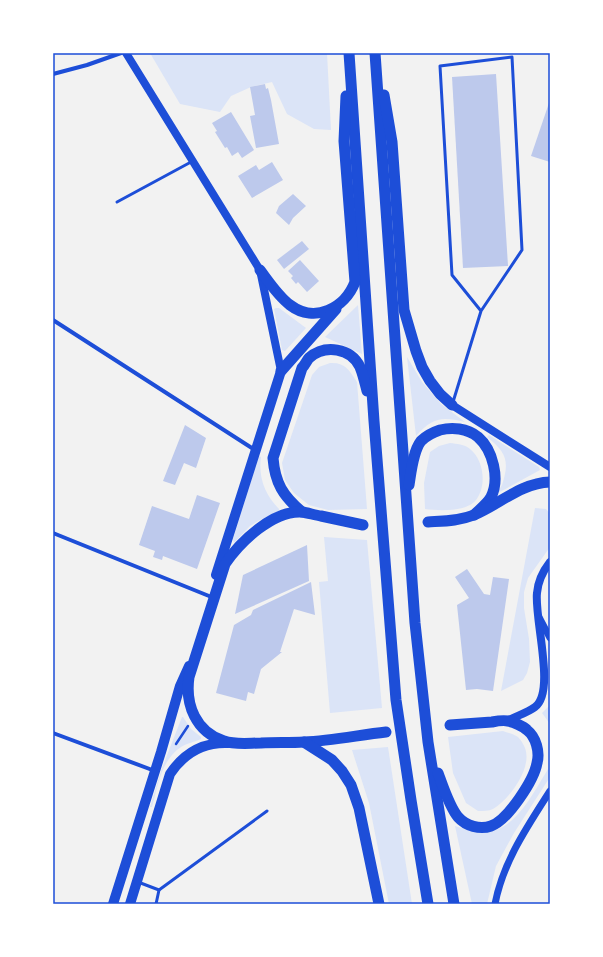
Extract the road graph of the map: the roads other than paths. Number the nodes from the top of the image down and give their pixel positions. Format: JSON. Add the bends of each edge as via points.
{"nodes":[{"id":1,"x":121,"y":53,"type":"edge"},
{"id":2,"x":126,"y":53,"type":"edge"},
{"id":3,"x":348,"y":53,"type":"edge"},
{"id":4,"x":375,"y":53,"type":"edge"},
{"id":5,"x":53,"y":74,"type":"edge"},
{"id":6,"x":193,"y":161,"type":"junction"},
{"id":7,"x":117,"y":202,"type":"dead end"},
{"id":8,"x":260,"y":270,"type":"junction"},
{"id":9,"x":340,"y":304,"type":"junction"},
{"id":10,"x":481,"y":311,"type":"junction"},
{"id":11,"x":53,"y":320,"type":"edge"},
{"id":12,"x":281,"y":371,"type":"junction"},
{"id":13,"x":452,"y":405,"type":"junction"},
{"id":14,"x":374,"y":421,"type":"junction"},
{"id":15,"x":255,"y":451,"type":"junction"},
{"id":16,"x":550,"y":467,"type":"edge"},
{"id":17,"x":550,"y":482,"type":"edge"},
{"id":18,"x":406,"y":503,"type":"junction"},
{"id":19,"x":302,"y":512,"type":"junction"},
{"id":20,"x":474,"y":515,"type":"junction"},
{"id":21,"x":428,"y":522,"type":"dead end"},
{"id":22,"x":363,"y":525,"type":"dead end"},
{"id":23,"x":53,"y":532,"type":"edge"},
{"id":24,"x":550,"y":562,"type":"edge"},
{"id":25,"x":209,"y":596,"type":"junction"},
{"id":26,"x":537,"y":613,"type":"junction"},
{"id":27,"x":550,"y":638,"type":"edge"},
{"id":28,"x":200,"y":641,"type":"junction"},
{"id":29,"x":507,"y":721,"type":"junction"},
{"id":30,"x":450,"y":725,"type":"dead end"},
{"id":31,"x":386,"y":732,"type":"dead end"},
{"id":32,"x":53,"y":733,"type":"edge"},
{"id":33,"x":304,"y":742,"type":"junction"},
{"id":34,"x":428,"y":742,"type":"junction"},
{"id":35,"x":230,"y":743,"type":"junction"},
{"id":36,"x":155,"y":771,"type":"junction"},
{"id":37,"x":550,"y":791,"type":"edge"},
{"id":38,"x":267,"y":812,"type":"dead end"},
{"id":39,"x":136,"y":882,"type":"junction"},
{"id":40,"x":159,"y":890,"type":"junction"},
{"id":41,"x":113,"y":904,"type":"edge"},
{"id":42,"x":130,"y":904,"type":"edge"},
{"id":43,"x":156,"y":904,"type":"edge"},
{"id":44,"x":379,"y":904,"type":"edge"},
{"id":45,"x":428,"y":904,"type":"edge"},
{"id":46,"x":454,"y":904,"type":"edge"},
{"id":47,"x":495,"y":904,"type":"edge"}],
"edges":[{"from":1,"to":5,"type":"street"},
{"from":2,"to":6,"type":"main road"},
{"from":3,"to":9,"type":"highway","via":[[344,141],[355,282],[352,290]]},
{"from":3,"to":14,"type":"highway"},
{"from":4,"to":13,"type":"highway","via":[[392,142],[404,310],[422,367],[440,394]]},
{"from":4,"to":18,"type":"highway"},
{"from":6,"to":7,"type":"lane"},
{"from":6,"to":8,"type":"main road"},
{"from":8,"to":9,"type":"highway","via":[[285,301],[299,310],[320,313]]},
{"from":8,"to":12,"type":"main road"},
{"from":9,"to":12,"type":"highway"},
{"from":10,"to":10,"type":"lane","via":[[522,250],[512,57],[440,66],[452,275]]},
{"from":10,"to":13,"type":"lane"},
{"from":11,"to":15,"type":"street"},
{"from":12,"to":15,"type":"main road"},
{"from":13,"to":16,"type":"main road"},
{"from":14,"to":19,"type":"highway","via":[[364,380],[359,366],[352,357],[342,351],[330,349],[319,351],[309,358],[302,368],[273,458],[278,483],[288,499]]},
{"from":14,"to":45,"type":"highway","via":[[396,700]]},
{"from":15,"to":25,"type":"main road"},
{"from":17,"to":20,"type":"highway","via":[[540,482],[520,490]]},
{"from":18,"to":20,"type":"highway","via":[[415,454],[421,441],[434,432],[448,428],[464,430],[478,437],[487,449],[493,464],[495,480],[492,495]]},
{"from":18,"to":34,"type":"highway","via":[[415,623]]},
{"from":19,"to":22,"type":"highway"},
{"from":19,"to":28,"type":"highway","via":[[289,514],[266,525],[254,532],[234,551],[225,564]]},
{"from":20,"to":21,"type":"highway","via":[[456,520]]},
{"from":23,"to":25,"type":"street"},
{"from":24,"to":26,"type":"main road","via":[[542,573],[537,592]]},
{"from":25,"to":28,"type":"main road"},
{"from":26,"to":27,"type":"street"},
{"from":26,"to":29,"type":"main road","via":[[543,654],[544,683],[541,697],[536,707]]},
{"from":28,"to":35,"type":"highway","via":[[189,678],[191,710],[204,729],[216,738]]},
{"from":28,"to":36,"type":"main road","via":[[180,686]]},
{"from":29,"to":30,"type":"highway"},
{"from":29,"to":34,"type":"highway","via":[[527,730],[537,745],[537,763],[528,785],[518,800],[491,826],[473,827],[457,816],[447,796]]},
{"from":31,"to":33,"type":"highway"},
{"from":32,"to":36,"type":"street"},
{"from":33,"to":35,"type":"highway"},
{"from":33,"to":44,"type":"highway","via":[[332,760],[351,785],[359,808]]},
{"from":34,"to":46,"type":"highway"},
{"from":35,"to":39,"type":"main road","via":[[212,744],[196,749],[175,766],[170,774]]},
{"from":36,"to":41,"type":"main road"},
{"from":37,"to":47,"type":"street","via":[[507,864]]},
{"from":38,"to":40,"type":"lane"},
{"from":39,"to":40,"type":"lane"},
{"from":39,"to":42,"type":"main road"},
{"from":40,"to":43,"type":"lane"}]}
